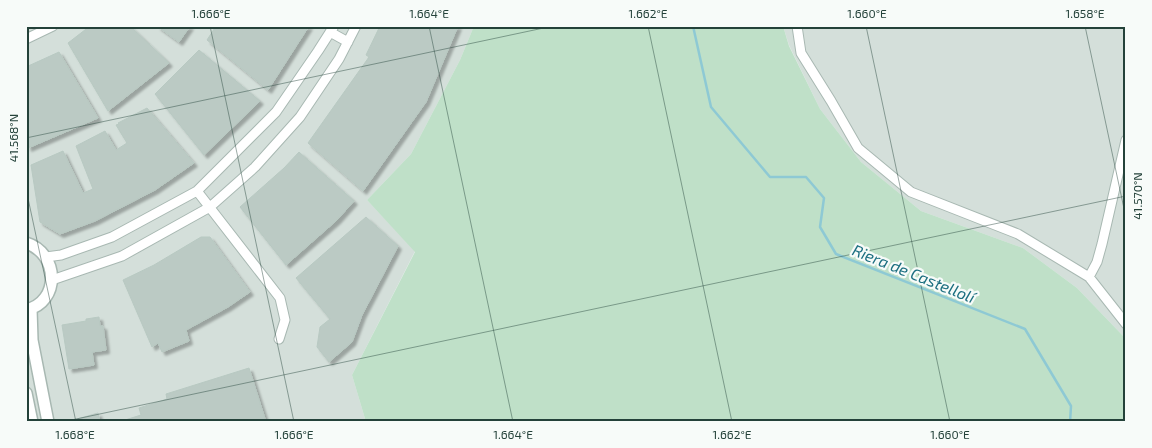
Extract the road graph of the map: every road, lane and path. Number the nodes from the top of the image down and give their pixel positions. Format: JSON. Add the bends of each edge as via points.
{"nodes":[{"id":1,"x":53,"y":26,"type":"edge"},
{"id":2,"x":356,"y":26,"type":"edge"},
{"id":3,"x":797,"y":26,"type":"edge"},
{"id":4,"x":332,"y":29,"type":"edge"},
{"id":5,"x":26,"y":39,"type":"edge"},
{"id":6,"x":348,"y":42,"type":"junction"},
{"id":7,"x":1126,"y":140,"type":"edge"},
{"id":8,"x":197,"y":191,"type":"junction"},
{"id":9,"x":210,"y":207,"type":"junction"},
{"id":10,"x":26,"y":242,"type":"edge"},
{"id":11,"x":46,"y":257,"type":"junction"},
{"id":12,"x":1089,"y":277,"type":"junction"},
{"id":13,"x":52,"y":280,"type":"junction"},
{"id":14,"x":29,"y":310,"type":"edge"},
{"id":15,"x":1126,"y":324,"type":"edge"},
{"id":16,"x":279,"y":339,"type":"dead end"},
{"id":17,"x":26,"y":393,"type":"edge"},
{"id":18,"x":32,"y":422,"type":"edge"},
{"id":19,"x":48,"y":422,"type":"edge"}],
"edges":[{"from":1,"to":5,"type":"street"},
{"from":2,"to":6,"type":"street"},
{"from":3,"to":12,"type":"street","via":[[802,53],[858,148],[911,192],[1018,234]]},
{"from":4,"to":6,"type":"street"},
{"from":4,"to":8,"type":"street","via":[[276,112]]},
{"from":6,"to":9,"type":"street","via":[[300,117],[255,167]]},
{"from":7,"to":12,"type":"street","via":[[1100,253]]},
{"from":8,"to":9,"type":"street"},
{"from":8,"to":11,"type":"street","via":[[112,237]]},
{"from":9,"to":13,"type":"street","via":[[122,256]]},
{"from":9,"to":16,"type":"street","via":[[280,298],[285,320]]},
{"from":10,"to":11,"type":"street"},
{"from":11,"to":13,"type":"street"},
{"from":12,"to":15,"type":"street"},
{"from":13,"to":14,"type":"street","via":[[45,298]]},
{"from":14,"to":19,"type":"street"},
{"from":17,"to":18,"type":"street"}]}
